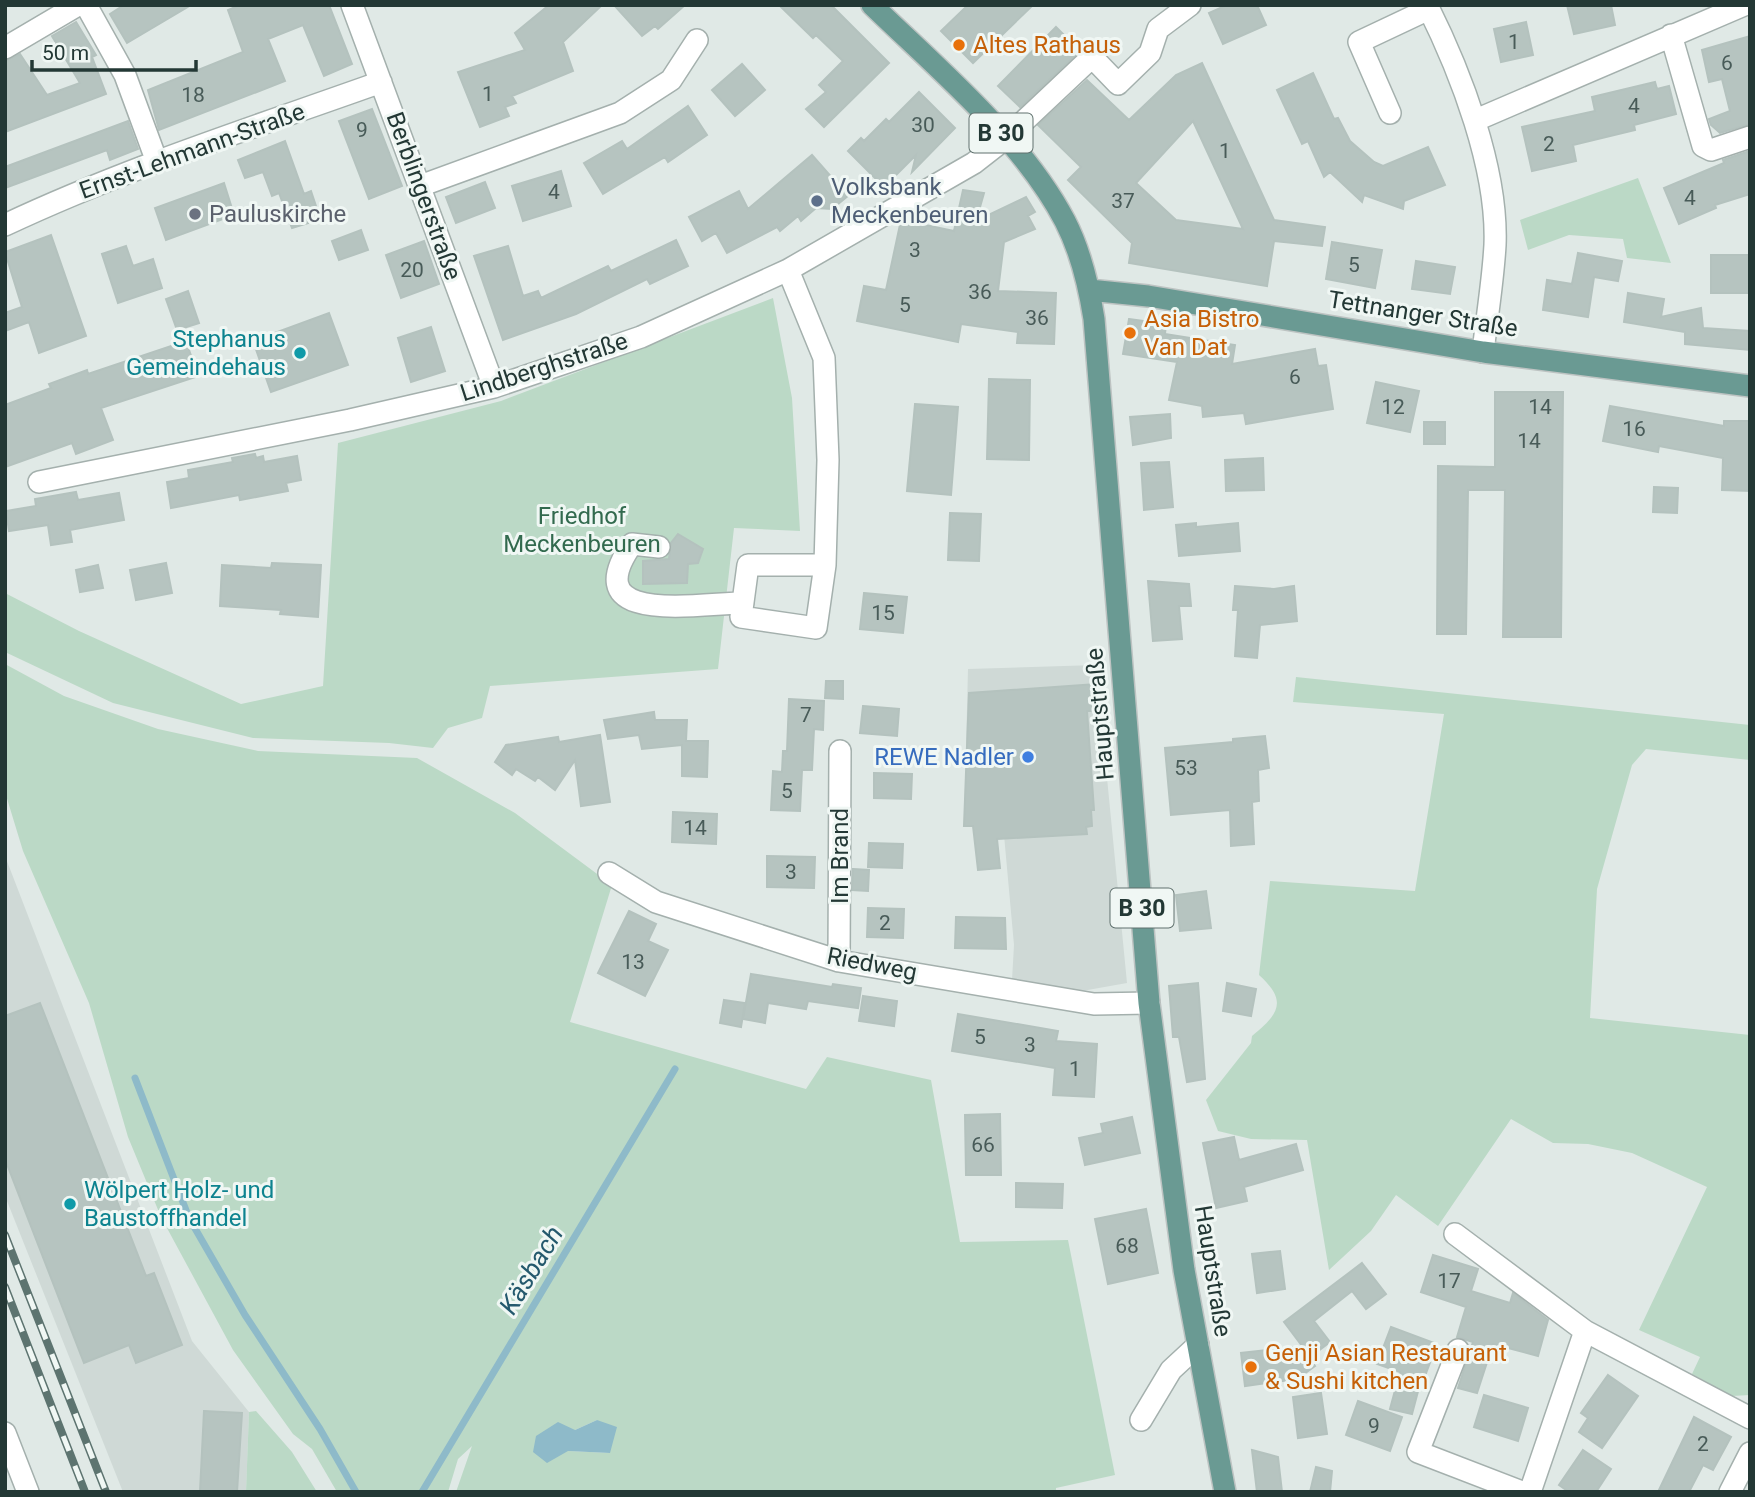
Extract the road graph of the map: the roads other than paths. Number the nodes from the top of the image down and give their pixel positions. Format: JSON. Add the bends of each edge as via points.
{"nodes":[{"id":1,"x":78,"y":5,"type":"edge"},
{"id":2,"x":86,"y":5,"type":"edge"},
{"id":3,"x":352,"y":5,"type":"edge"},
{"id":4,"x":872,"y":5,"type":"edge"},
{"id":5,"x":1744,"y":5,"type":"edge"},
{"id":6,"x":1428,"y":7,"type":"edge"},
{"id":7,"x":1184,"y":9,"type":"edge"},
{"id":8,"x":1710,"y":12,"type":"edge"},
{"id":9,"x":1671,"y":36,"type":"junction"},
{"id":10,"x":697,"y":40,"type":"dead end"},
{"id":11,"x":5,"y":48,"type":"edge"},
{"id":12,"x":381,"y":82,"type":"junction"},
{"id":13,"x":1390,"y":114,"type":"dead end"},
{"id":14,"x":1476,"y":120,"type":"junction"},
{"id":15,"x":1750,"y":137,"type":"edge"},
{"id":16,"x":1006,"y":138,"type":"junction"},
{"id":17,"x":157,"y":162,"type":"junction"},
{"id":18,"x":420,"y":186,"type":"junction"},
{"id":19,"x":5,"y":225,"type":"edge"},
{"id":20,"x":788,"y":270,"type":"junction"},
{"id":21,"x":1089,"y":290,"type":"junction"},
{"id":22,"x":1483,"y":352,"type":"junction"},
{"id":23,"x":1750,"y":386,"type":"edge"},
{"id":24,"x":494,"y":387,"type":"junction"},
{"id":25,"x":39,"y":482,"type":"dead end"},
{"id":26,"x":659,"y":547,"type":"dead end"},
{"id":27,"x":825,"y":565,"type":"junction"},
{"id":28,"x":743,"y":603,"type":"junction"},
{"id":29,"x":840,"y":751,"type":"dead end"},
{"id":30,"x":609,"y":873,"type":"dead end"},
{"id":31,"x":839,"y":961,"type":"junction"},
{"id":32,"x":1149,"y":1003,"type":"junction"},
{"id":33,"x":1455,"y":1234,"type":"dead end"},
{"id":34,"x":1585,"y":1331,"type":"junction"},
{"id":35,"x":1198,"y":1345,"type":"junction"},
{"id":36,"x":1458,"y":1350,"type":"dead end"},
{"id":37,"x":1750,"y":1418,"type":"edge"},
{"id":38,"x":1141,"y":1420,"type":"dead end"},
{"id":39,"x":5,"y":1433,"type":"edge"},
{"id":40,"x":1750,"y":1453,"type":"edge"},
{"id":41,"x":28,"y":1492,"type":"edge"},
{"id":42,"x":1225,"y":1492,"type":"edge"},
{"id":43,"x":1522,"y":1492,"type":"edge"},
{"id":44,"x":1530,"y":1492,"type":"edge"},
{"id":45,"x":1730,"y":1492,"type":"edge"}],
"edges":[{"from":1,"to":11,"type":"street"},
{"from":2,"to":17,"type":"street","via":[[125,75]]},
{"from":3,"to":12,"type":"street","name":"Berblingerstraße"},
{"from":4,"to":16,"type":"main road","name":"Hauptstraße","number":"B 30"},
{"from":5,"to":8,"type":"street"},
{"from":6,"to":13,"type":"street","via":[[1359,42]]},
{"from":6,"to":14,"type":"street"},
{"from":7,"to":16,"type":"street","name":"Lindberghstraße","via":[[1158,29],[1150,53],[1118,84],[1092,57]]},
{"from":8,"to":9,"type":"street"},
{"from":9,"to":14,"type":"street"},
{"from":9,"to":15,"type":"street","via":[[1703,146],[1710,150]]},
{"from":10,"to":18,"type":"street","via":[[671,80],[620,113]]},
{"from":12,"to":17,"type":"street","name":"Ernst-Lehmann-Straße"},
{"from":12,"to":18,"type":"street","name":"Berblingerstraße"},
{"from":14,"to":22,"type":"street","via":[[1495,244]]},
{"from":16,"to":20,"type":"street","name":"Lindberghstraße","via":[[974,163]]},
{"from":16,"to":21,"type":"main road","name":"Hauptstraße","number":"B 30","via":[[1066,223]]},
{"from":17,"to":19,"type":"street","name":"Ernst-Lehmann-Straße"},
{"from":18,"to":24,"type":"street","name":"Berblingerstraße"},
{"from":20,"to":24,"type":"street","name":"Lindberghstraße","via":[[641,337]]},
{"from":20,"to":27,"type":"street","via":[[824,358],[828,460]]},
{"from":21,"to":22,"type":"main road","name":"Tettnanger Straße"},
{"from":21,"to":32,"type":"main road","name":"Hauptstraße","number":"B 30"},
{"from":22,"to":23,"type":"main road","name":"Tettnanger Straße"},
{"from":24,"to":25,"type":"street","name":"Lindberghstraße","via":[[350,421]]},
{"from":26,"to":28,"type":"street","via":[[632,544],[617,577],[623,595],[639,605]]},
{"from":27,"to":28,"type":"street","via":[[748,565]]},
{"from":27,"to":28,"type":"street","via":[[816,628],[741,617]]},
{"from":29,"to":31,"type":"street","name":"Im Brand"},
{"from":30,"to":31,"type":"street","name":"Riedweg","via":[[656,902]]},
{"from":31,"to":32,"type":"street","name":"Riedweg","via":[[1094,1004]]},
{"from":32,"to":35,"type":"main road","name":"Hauptstraße","number":"B 30"},
{"from":33,"to":34,"type":"street"},
{"from":34,"to":37,"type":"street"},
{"from":34,"to":44,"type":"street"},
{"from":35,"to":38,"type":"street","via":[[1171,1370]]},
{"from":35,"to":42,"type":"main road","name":"Hauptstraße","number":"B 30"},
{"from":36,"to":43,"type":"street","via":[[1418,1452]]},
{"from":39,"to":41,"type":"street"},
{"from":40,"to":45,"type":"street"}]}
